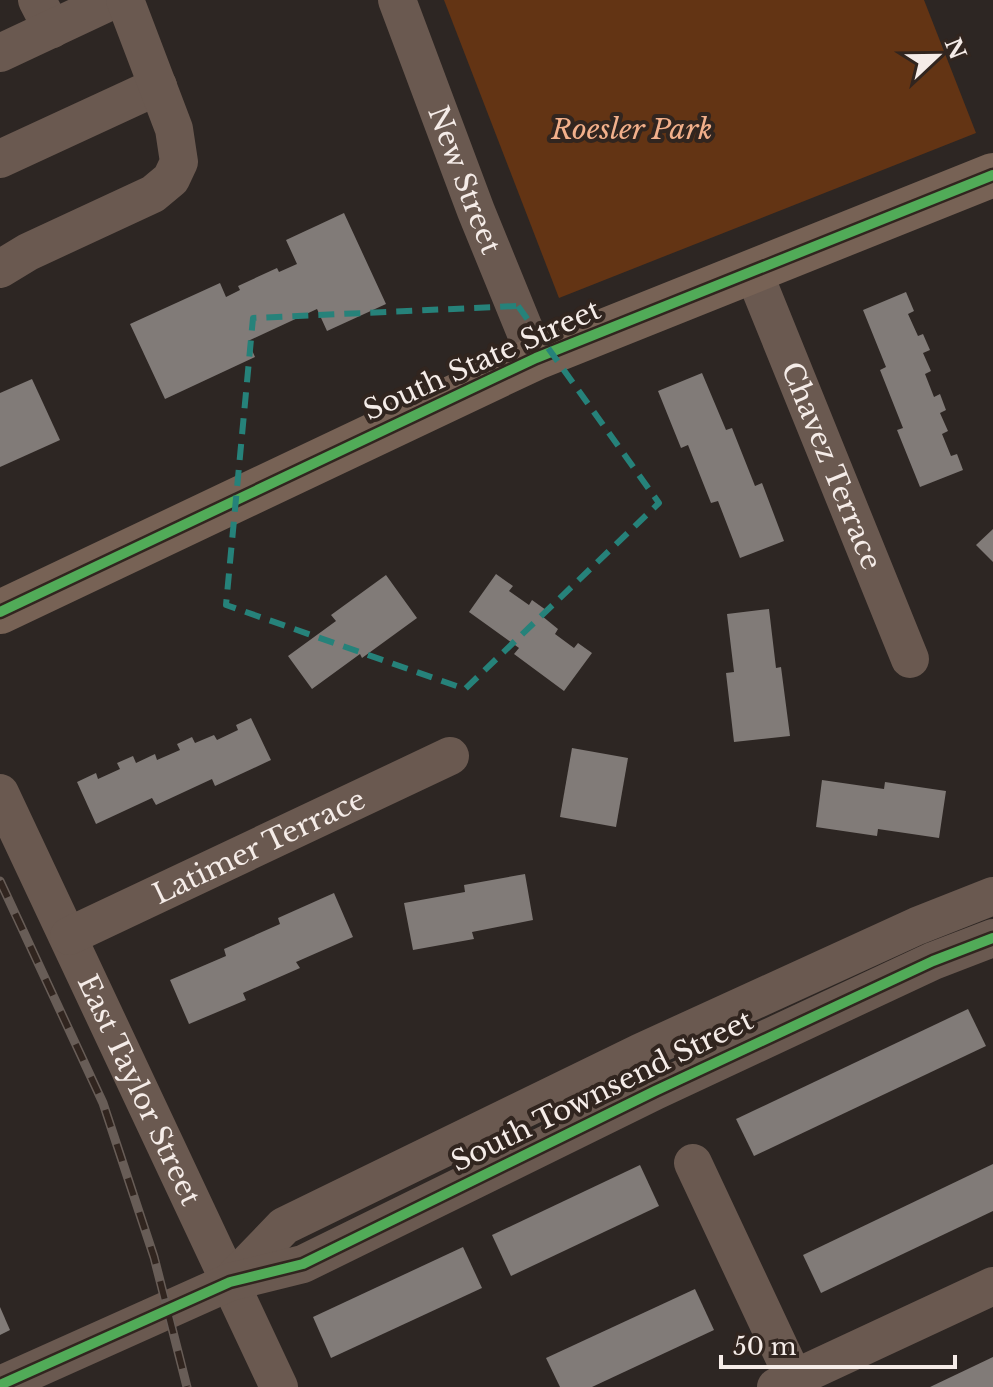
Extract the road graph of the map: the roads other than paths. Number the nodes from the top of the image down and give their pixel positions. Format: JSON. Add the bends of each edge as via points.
{"nodes":[{"id":1,"x":113,"y":0,"type":"edge"},
{"id":2,"x":125,"y":0,"type":"edge"},
{"id":3,"x":397,"y":0,"type":"edge"},
{"id":4,"x":44,"y":14,"type":"edge"},
{"id":5,"x":0,"y":53,"type":"edge"},
{"id":6,"x":158,"y":86,"type":"junction"},
{"id":7,"x":0,"y":159,"type":"edge"},
{"id":8,"x":993,"y":175,"type":"edge"},
{"id":9,"x":0,"y":269,"type":"edge"},
{"id":10,"x":753,"y":271,"type":"junction"},
{"id":11,"x":536,"y":358,"type":"junction"},
{"id":12,"x":0,"y":612,"type":"edge"},
{"id":13,"x":910,"y":659,"type":"dead end"},
{"id":14,"x":450,"y":756,"type":"dead end"},
{"id":15,"x":0,"y":793,"type":"edge"},
{"id":16,"x":993,"y":896,"type":"edge"},
{"id":17,"x":69,"y":936,"type":"junction"},
{"id":18,"x":993,"y":938,"type":"edge"},
{"id":19,"x":639,"y":1053,"type":"junction"},
{"id":20,"x":655,"y":1091,"type":"junction"},
{"id":21,"x":693,"y":1163,"type":"dead end"},
{"id":22,"x":230,"y":1282,"type":"junction"},
{"id":23,"x":993,"y":1286,"type":"edge"},
{"id":24,"x":789,"y":1384,"type":"edge"},
{"id":25,"x":0,"y":1385,"type":"edge"},
{"id":26,"x":279,"y":1387,"type":"edge"}],
"edges":[{"from":1,"to":4,"type":"street"},
{"from":2,"to":6,"type":"street"},
{"from":3,"to":11,"type":"street","name":"New Street"},
{"from":4,"to":5,"type":"street"},
{"from":6,"to":7,"type":"street"},
{"from":6,"to":9,"type":"street","via":[[179,162],[171,179],[153,194]]},
{"from":8,"to":10,"type":"main road","name":"South State Street"},
{"from":10,"to":11,"type":"main road","name":"South State Street"},
{"from":10,"to":13,"type":"street","name":"Chavez Terrace"},
{"from":11,"to":12,"type":"main road","name":"South State Street"},
{"from":14,"to":17,"type":"street","name":"Latimer Terrace"},
{"from":15,"to":17,"type":"street","name":"East Taylor Street"},
{"from":16,"to":19,"type":"street","name":"South Townsend Street"},
{"from":17,"to":22,"type":"street","name":"East Taylor Street"},
{"from":18,"to":20,"type":"street","name":"South Townsend Street"},
{"from":19,"to":20,"type":"street"},
{"from":19,"to":22,"type":"street","name":"South Townsend Street","via":[[284,1226]]},
{"from":20,"to":22,"type":"street","name":"South Townsend Street","via":[[303,1264]]},
{"from":21,"to":24,"type":"street"},
{"from":22,"to":25,"type":"street"},
{"from":22,"to":26,"type":"street","name":"East Taylor Street"},
{"from":23,"to":24,"type":"street"}]}
